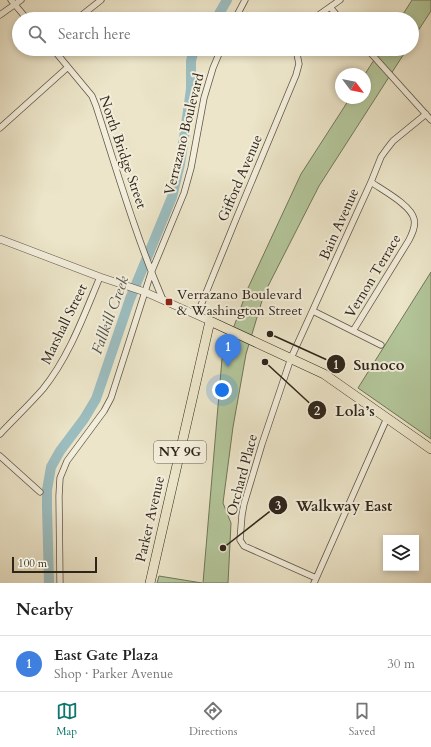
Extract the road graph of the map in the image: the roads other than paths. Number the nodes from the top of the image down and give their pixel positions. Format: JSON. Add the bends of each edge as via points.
{"nodes":[{"id":1,"x":21,"y":0,"type":"edge"},
{"id":2,"x":102,"y":0,"type":"edge"},
{"id":3,"x":245,"y":0,"type":"edge"},
{"id":4,"x":340,"y":0,"type":"edge"},
{"id":5,"x":13,"y":2,"type":"edge"},
{"id":6,"x":330,"y":7,"type":"junction"},
{"id":7,"x":21,"y":12,"type":"edge"},
{"id":8,"x":86,"y":12,"type":"edge"},
{"id":9,"x":239,"y":12,"type":"edge"},
{"id":10,"x":323,"y":12,"type":"edge"},
{"id":11,"x":334,"y":12,"type":"edge"},
{"id":12,"x":0,"y":15,"type":"edge"},
{"id":13,"x":59,"y":56,"type":"edge"},
{"id":14,"x":218,"y":56,"type":"edge"},
{"id":15,"x":297,"y":56,"type":"edge"},
{"id":16,"x":373,"y":56,"type":"edge"},
{"id":17,"x":68,"y":67,"type":"junction"},
{"id":18,"x":426,"y":114,"type":"junction"},
{"id":19,"x":431,"y":120,"type":"edge"},
{"id":20,"x":0,"y":128,"type":"edge"},
{"id":21,"x":371,"y":182,"type":"junction"},
{"id":22,"x":0,"y":239,"type":"edge"},
{"id":23,"x":151,"y":272,"type":"junction"},
{"id":24,"x":100,"y":277,"type":"junction"},
{"id":25,"x":143,"y":292,"type":"junction"},
{"id":26,"x":163,"y":300,"type":"junction"},
{"id":27,"x":313,"y":311,"type":"junction"},
{"id":28,"x":197,"y":315,"type":"junction"},
{"id":29,"x":210,"y":321,"type":"junction"},
{"id":30,"x":353,"y":331,"type":"junction"},
{"id":31,"x":381,"y":345,"type":"dead end"},
{"id":32,"x":291,"y":358,"type":"junction"},
{"id":33,"x":388,"y":418,"type":"junction"},
{"id":34,"x":0,"y":434,"type":"edge"},
{"id":35,"x":431,"y":448,"type":"edge"},
{"id":36,"x":0,"y":456,"type":"edge"},
{"id":37,"x":40,"y":492,"type":"dead end"},
{"id":38,"x":315,"y":581,"type":"edge"},
{"id":39,"x":60,"y":583,"type":"edge"},
{"id":40,"x":150,"y":583,"type":"edge"}],
"edges":[{"from":1,"to":5,"type":"street"},
{"from":2,"to":8,"type":"street"},
{"from":3,"to":9,"type":"street"},
{"from":4,"to":6,"type":"street"},
{"from":5,"to":7,"type":"street"},
{"from":5,"to":12,"type":"street"},
{"from":6,"to":10,"type":"street"},
{"from":6,"to":11,"type":"street"},
{"from":13,"to":17,"type":"street","name":"North Bridge Street"},
{"from":14,"to":23,"type":"street","name":"Verrazano Boulevard","via":[[204,98],[184,193]]},
{"from":15,"to":28,"type":"street","name":"Gifford Avenue","via":[[299,64],[296,75]]},
{"from":16,"to":18,"type":"street"},
{"from":17,"to":20,"type":"street"},
{"from":17,"to":23,"type":"street","name":"North Bridge Street","via":[[92,96]]},
{"from":18,"to":19,"type":"street"},
{"from":18,"to":21,"type":"street","name":"Bain Avenue","via":[[386,150]]},
{"from":21,"to":27,"type":"street","name":"Bain Avenue"},
{"from":21,"to":30,"type":"street","name":"Vernon Terrace","via":[[408,209],[414,219],[414,230]]},
{"from":22,"to":24,"type":"street"},
{"from":23,"to":25,"type":"street","name":"Verrazano Boulevard"},
{"from":23,"to":26,"type":"street","name":"North Bridge Street"},
{"from":24,"to":25,"type":"street"},
{"from":24,"to":34,"type":"street","name":"Marshall Street","via":[[68,350],[51,378]]},
{"from":25,"to":26,"type":"street"},
{"from":25,"to":39,"type":"street","name":"Verrazano Boulevard","via":[[108,405],[70,457],[60,478]]},
{"from":26,"to":28,"type":"street"},
{"from":27,"to":30,"type":"street","name":"Vernon Terrace"},
{"from":27,"to":32,"type":"street","name":"Bain Avenue"},
{"from":28,"to":29,"type":"street"},
{"from":29,"to":32,"type":"main road"},
{"from":29,"to":40,"type":"main road","name":"Parker Avenue","number":"NY 9G"},
{"from":30,"to":31,"type":"street","name":"Vernon Terrace"},
{"from":32,"to":33,"type":"main road","via":[[324,374]]},
{"from":32,"to":38,"type":"street","name":"Orchard Place","via":[[244,504],[240,540],[244,546]]},
{"from":33,"to":35,"type":"main road"},
{"from":33,"to":38,"type":"street"},
{"from":36,"to":37,"type":"street"}]}
